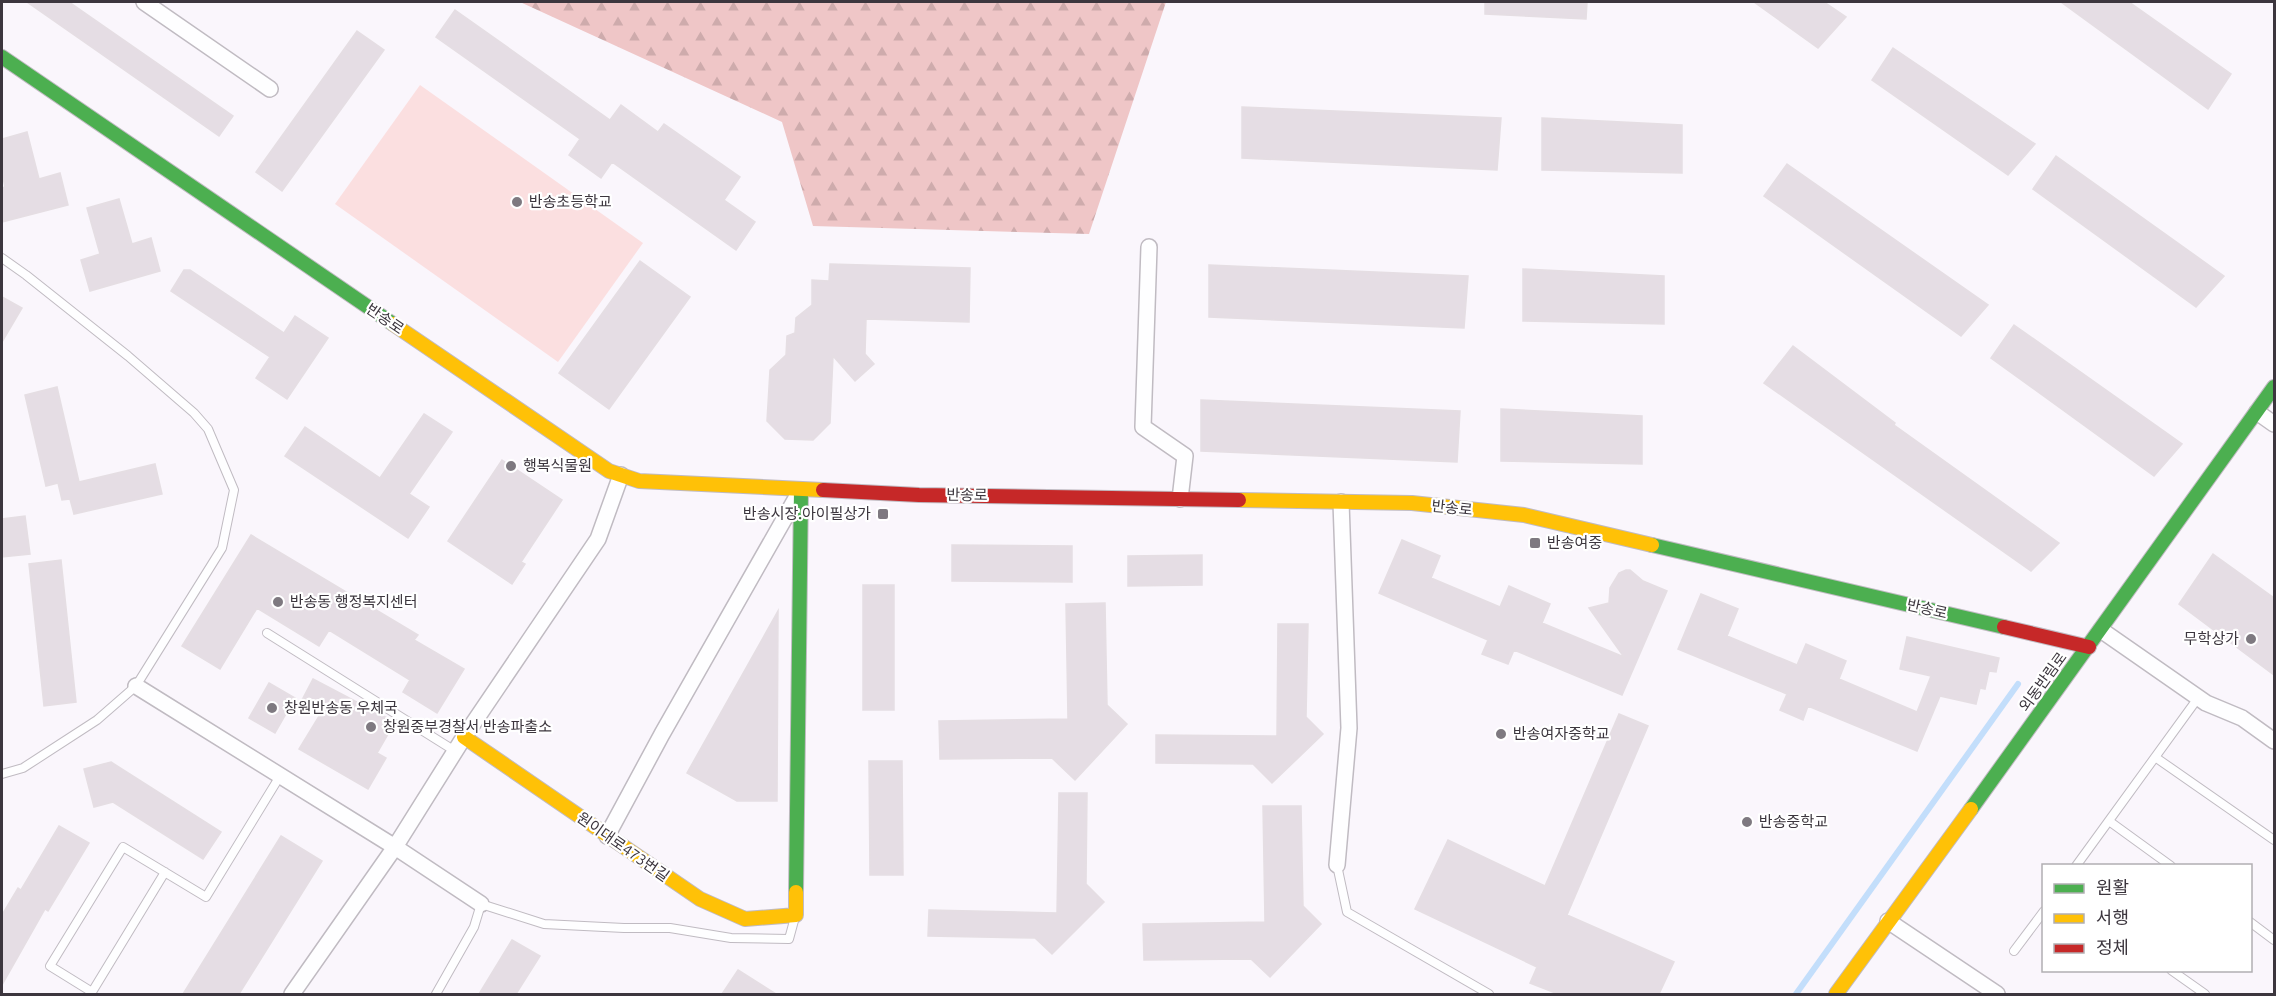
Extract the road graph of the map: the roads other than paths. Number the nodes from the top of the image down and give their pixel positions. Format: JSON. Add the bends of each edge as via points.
{"nodes":[{"id":1,"x":144,"y":2,"type":"edge"},
{"id":2,"x":2,"y":57,"type":"edge"},
{"id":3,"x":270,"y":89,"type":"dead end"},
{"id":4,"x":1149,"y":247,"type":"dead end"},
{"id":5,"x":2,"y":258,"type":"edge"},
{"id":6,"x":2274,"y":387,"type":"edge"},
{"id":7,"x":2256,"y":412,"type":"junction"},
{"id":8,"x":2274,"y":424,"type":"edge"},
{"id":9,"x":621,"y":475,"type":"junction"},
{"id":10,"x":801,"y":490,"type":"junction"},
{"id":11,"x":1180,"y":499,"type":"junction"},
{"id":12,"x":1341,"y":502,"type":"junction"},
{"id":13,"x":2101,"y":630,"type":"junction"},
{"id":14,"x":267,"y":633,"type":"dead end"},
{"id":15,"x":2089,"y":647,"type":"junction"},
{"id":16,"x":136,"y":686,"type":"junction"},
{"id":17,"x":2198,"y":698,"type":"junction"},
{"id":18,"x":464,"y":737,"type":"junction"},
{"id":19,"x":2274,"y":741,"type":"edge"},
{"id":20,"x":455,"y":751,"type":"junction"},
{"id":21,"x":2155,"y":757,"type":"junction"},
{"id":22,"x":2,"y":774,"type":"edge"},
{"id":23,"x":280,"y":776,"type":"junction"},
{"id":24,"x":2109,"y":821,"type":"junction"},
{"id":25,"x":607,"y":836,"type":"junction"},
{"id":26,"x":2274,"y":840,"type":"edge"},
{"id":27,"x":395,"y":847,"type":"junction"},
{"id":28,"x":2077,"y":864,"type":"edge"},
{"id":29,"x":2168,"y":864,"type":"edge"},
{"id":30,"x":1337,"y":865,"type":"joint"},
{"id":31,"x":165,"y":872,"type":"junction"},
{"id":32,"x":481,"y":904,"type":"junction"},
{"id":33,"x":2042,"y":911,"type":"edge"},
{"id":34,"x":796,"y":915,"type":"junction"},
{"id":35,"x":1888,"y":921,"type":"junction"},
{"id":36,"x":2252,"y":924,"type":"edge"},
{"id":37,"x":2274,"y":940,"type":"edge"},
{"id":38,"x":2014,"y":951,"type":"dead end"},
{"id":39,"x":2174,"y":972,"type":"edge"},
{"id":40,"x":292,"y":994,"type":"edge"},
{"id":41,"x":436,"y":994,"type":"edge"},
{"id":42,"x":1489,"y":994,"type":"edge"},
{"id":43,"x":1836,"y":994,"type":"edge"},
{"id":44,"x":1997,"y":994,"type":"edge"},
{"id":45,"x":2205,"y":994,"type":"edge"}],
"edges":[{"from":1,"to":3,"type":"street"},
{"from":2,"to":9,"type":"street","name":"반송로","via":[[609,471]]},
{"from":4,"to":11,"type":"street","via":[[1143,427],[1185,456]]},
{"from":5,"to":16,"type":"lane","via":[[194,413],[208,429],[234,490],[222,548]]},
{"from":6,"to":7,"type":"street","name":"외동반림로"},
{"from":7,"to":8,"type":"street"},
{"from":7,"to":13,"type":"street","name":"외동반림로"},
{"from":9,"to":10,"type":"street","name":"반송로","via":[[639,481]]},
{"from":9,"to":18,"type":"street","via":[[598,539]]},
{"from":10,"to":11,"type":"street","name":"반송로"},
{"from":10,"to":25,"type":"street"},
{"from":10,"to":34,"type":"street"},
{"from":11,"to":12,"type":"street","name":"반송로"},
{"from":12,"to":15,"type":"street","name":"반송로","via":[[1412,503],[1524,515]]},
{"from":12,"to":30,"type":"street","via":[[1349,728]]},
{"from":13,"to":15,"type":"street","name":"외동반림로"},
{"from":13,"to":17,"type":"street"},
{"from":14,"to":20,"type":"lane"},
{"from":15,"to":35,"type":"street","name":"외동반림로"},
{"from":16,"to":22,"type":"lane","via":[[97,720],[23,768]]},
{"from":16,"to":23,"type":"street"},
{"from":17,"to":19,"type":"street","via":[[2242,718]]},
{"from":17,"to":21,"type":"lane"},
{"from":18,"to":20,"type":"street"},
{"from":18,"to":25,"type":"street","name":"원이대로473번길"},
{"from":20,"to":27,"type":"street"},
{"from":21,"to":24,"type":"lane"},
{"from":21,"to":26,"type":"lane"},
{"from":23,"to":27,"type":"street"},
{"from":23,"to":31,"type":"lane","via":[[206,897]]},
{"from":24,"to":28,"type":"lane"},
{"from":24,"to":29,"type":"lane"},
{"from":25,"to":34,"type":"street","name":"원이대로473번길","via":[[700,899],[745,919]]},
{"from":27,"to":32,"type":"street"},
{"from":27,"to":40,"type":"street"},
{"from":30,"to":42,"type":"lane","via":[[1347,912]]},
{"from":31,"to":31,"type":"lane","via":[[123,847],[50,966],[92,992]]},
{"from":32,"to":34,"type":"lane","via":[[544,924],[670,928],[731,938],[789,939]]},
{"from":32,"to":41,"type":"lane","via":[[474,927]]},
{"from":33,"to":38,"type":"lane"},
{"from":35,"to":43,"type":"street","name":"외동반림로"},
{"from":35,"to":44,"type":"street"},
{"from":36,"to":37,"type":"lane"},
{"from":39,"to":45,"type":"lane"}]}
